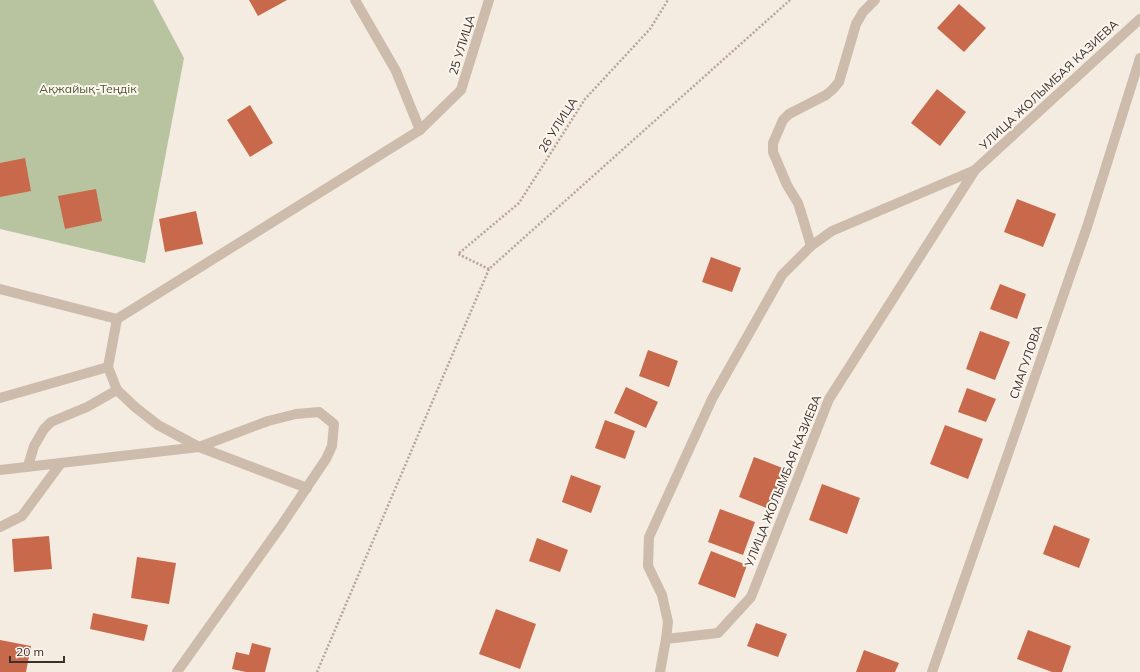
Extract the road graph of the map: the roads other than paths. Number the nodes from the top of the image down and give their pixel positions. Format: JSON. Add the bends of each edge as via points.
{"nodes":[{"id":1,"x":355,"y":0,"type":"edge"},
{"id":2,"x":489,"y":0,"type":"edge"},
{"id":3,"x":875,"y":0,"type":"edge"},
{"id":4,"x":1140,"y":18,"type":"edge"},
{"id":5,"x":1140,"y":58,"type":"edge"},
{"id":6,"x":420,"y":130,"type":"junction"},
{"id":7,"x":975,"y":170,"type":"junction"},
{"id":8,"x":811,"y":246,"type":"junction"},
{"id":9,"x":0,"y":289,"type":"edge"},
{"id":10,"x":117,"y":319,"type":"junction"},
{"id":11,"x":108,"y":367,"type":"junction"},
{"id":12,"x":117,"y":390,"type":"junction"},
{"id":13,"x":0,"y":398,"type":"edge"},
{"id":14,"x":199,"y":447,"type":"junction"},
{"id":15,"x":61,"y":463,"type":"junction"},
{"id":16,"x":28,"y":466,"type":"junction"},
{"id":17,"x":0,"y":470,"type":"edge"},
{"id":18,"x":307,"y":488,"type":"junction"},
{"id":19,"x":0,"y":527,"type":"edge"},
{"id":20,"x":666,"y":639,"type":"junction"},
{"id":21,"x":177,"y":672,"type":"edge"},
{"id":22,"x":660,"y":672,"type":"edge"},
{"id":23,"x":932,"y":672,"type":"edge"}],
"edges":[{"from":1,"to":6,"type":"street","via":[[396,71]]},
{"from":2,"to":6,"type":"street","name":"25 УЛИЦА","via":[[461,90]]},
{"from":3,"to":8,"type":"street","via":[[856,24],[839,82],[826,95],[788,114],[772,143],[773,152],[787,185],[798,203]]},
{"from":4,"to":7,"type":"street","name":"УЛИЦА ЖОЛЫМБАЯ КАЗИЕВА"},
{"from":5,"to":23,"type":"street","name":"СМАГУЛОВА","via":[[1087,227]]},
{"from":6,"to":10,"type":"street","name":"25 УЛИЦА"},
{"from":7,"to":8,"type":"street","name":"УЛИЦА ЖОЛЫМБАЯ КАЗИЕВА","via":[[832,231]]},
{"from":7,"to":20,"type":"street","name":"УЛИЦА ЖОЛЫМБАЯ КАЗИЕВА","via":[[829,399],[751,597],[718,632]]},
{"from":8,"to":20,"type":"street","name":"УЛИЦА ЖОЛЫМБАЯ КАЗИЕВА","via":[[782,275],[712,399],[649,537],[648,566],[662,595],[668,622]]},
{"from":9,"to":10,"type":"street"},
{"from":10,"to":11,"type":"street"},
{"from":11,"to":12,"type":"street"},
{"from":11,"to":13,"type":"street"},
{"from":12,"to":14,"type":"street","via":[[158,425]]},
{"from":12,"to":16,"type":"street","via":[[87,407],[52,422],[44,429],[34,446]]},
{"from":14,"to":15,"type":"street"},
{"from":14,"to":18,"type":"street"},
{"from":14,"to":18,"type":"street","via":[[268,421],[296,414],[320,412],[334,424],[332,446]]},
{"from":15,"to":16,"type":"street"},
{"from":15,"to":19,"type":"street","via":[[22,516]]},
{"from":16,"to":17,"type":"street"},
{"from":18,"to":21,"type":"street"},
{"from":20,"to":22,"type":"street","name":"УЛИЦА ЖОЛЫМБАЯ КАЗИЕВА"}]}
